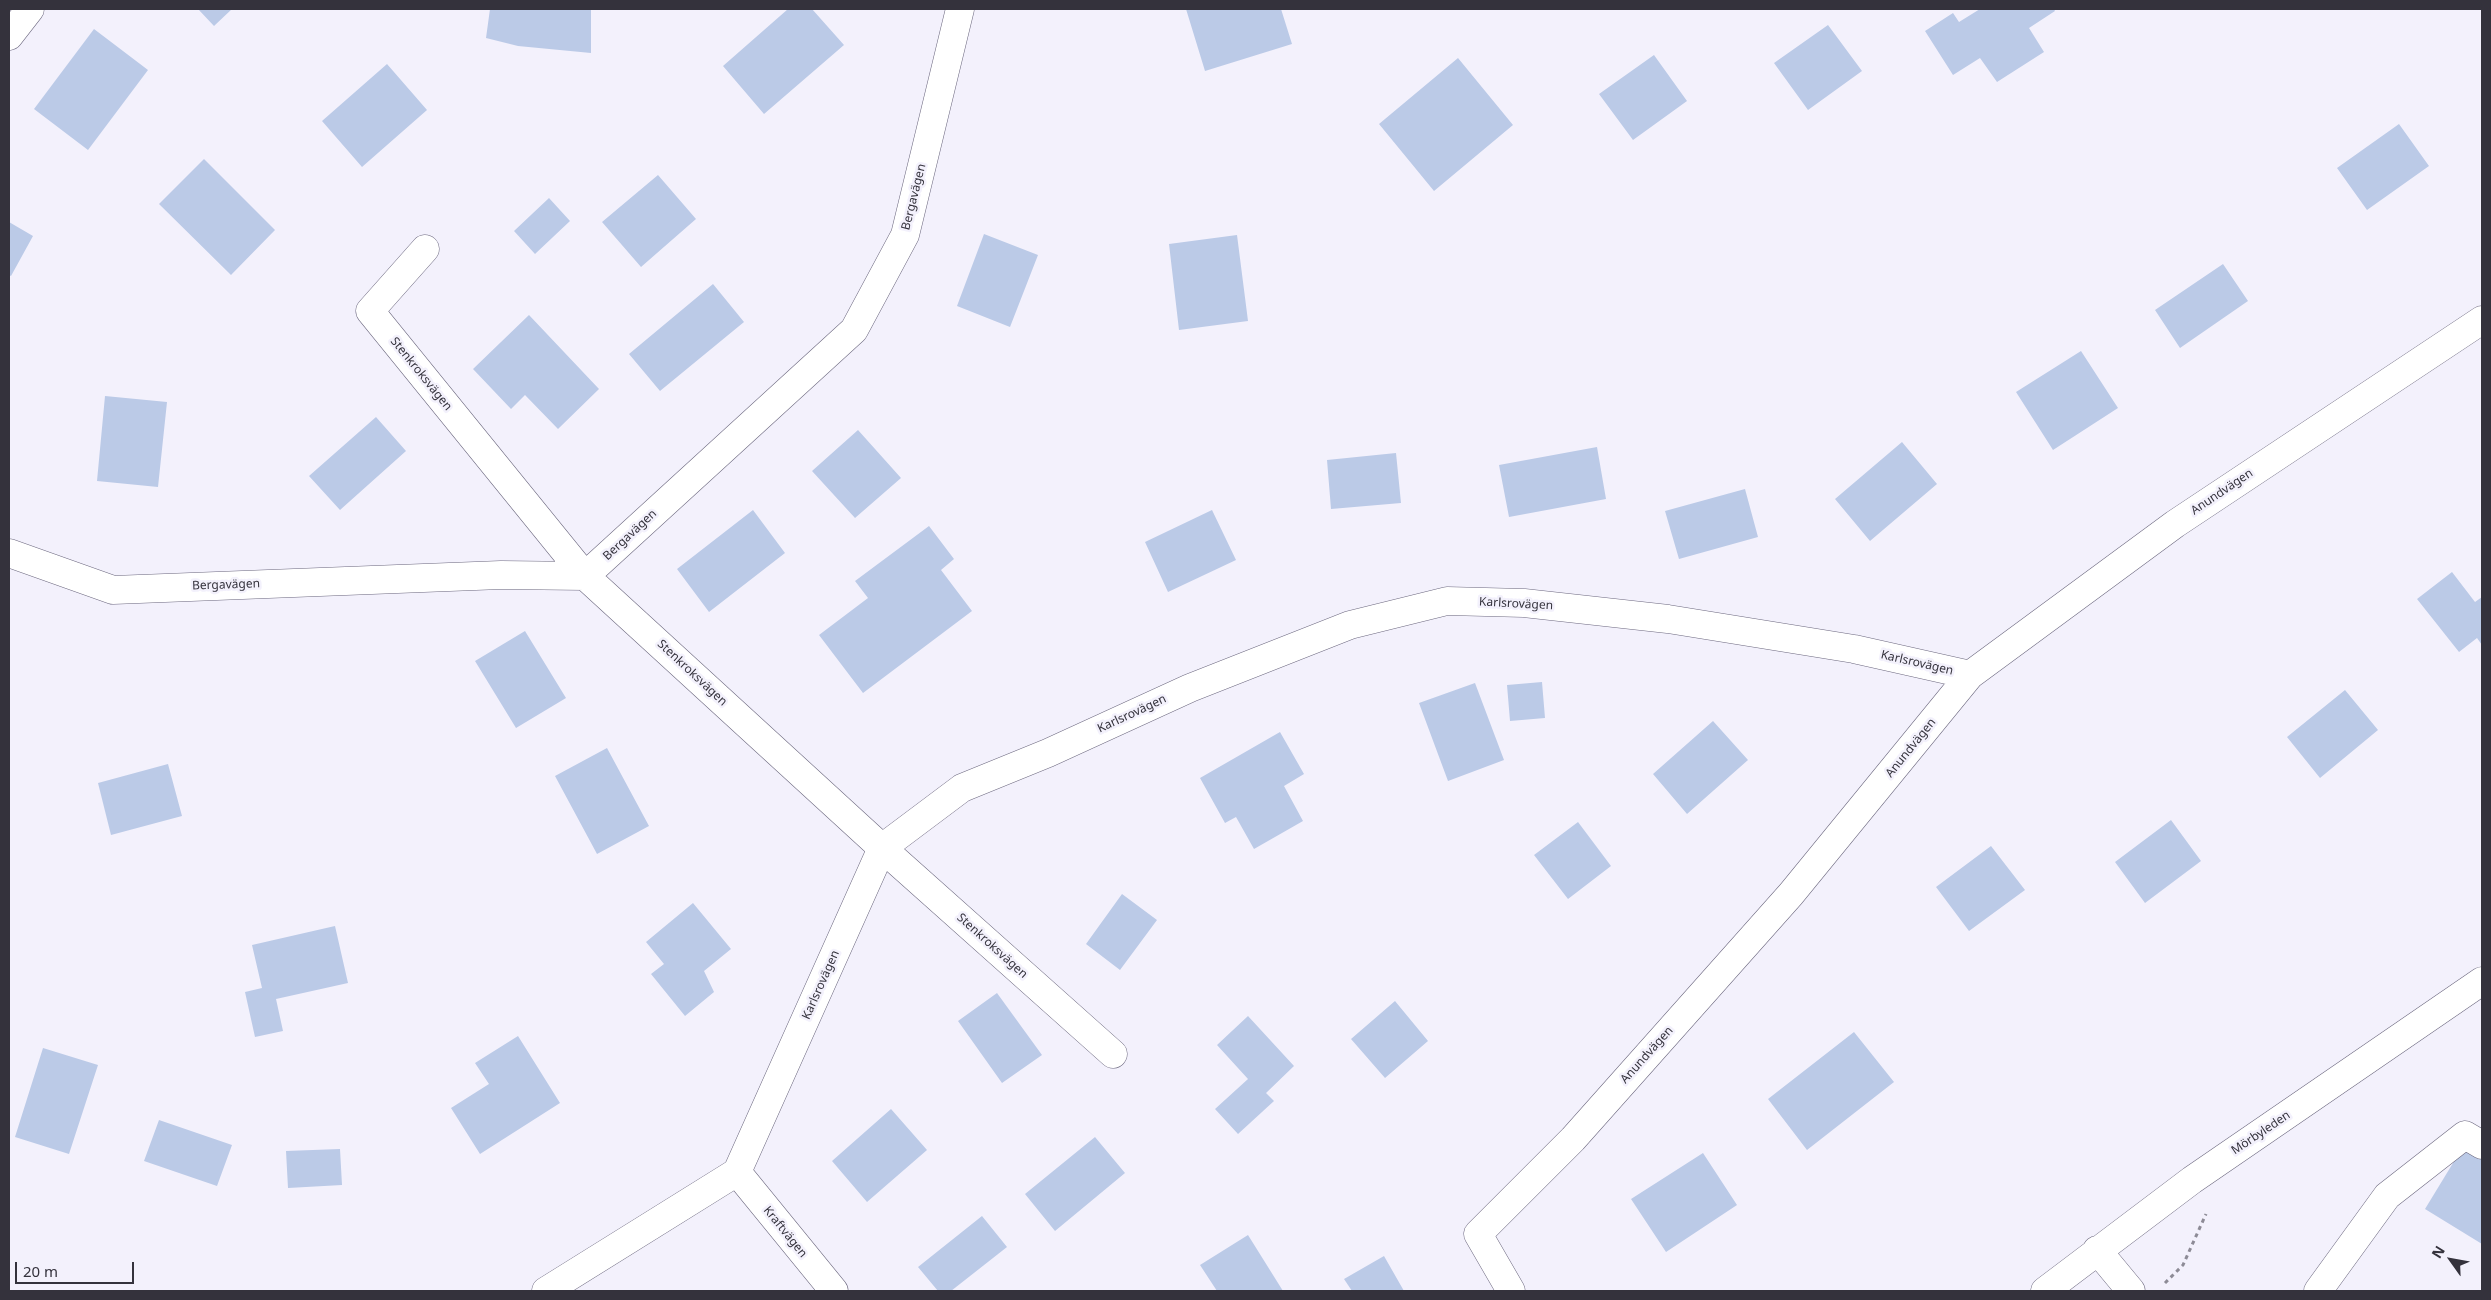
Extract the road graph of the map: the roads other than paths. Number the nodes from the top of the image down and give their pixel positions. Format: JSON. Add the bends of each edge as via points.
{"nodes":[{"id":1,"x":30,"y":9,"type":"edge"},
{"id":2,"x":960,"y":9,"type":"edge"},
{"id":3,"x":9,"y":36,"type":"edge"},
{"id":4,"x":425,"y":250,"type":"dead end"},
{"id":5,"x":2482,"y":320,"type":"edge"},
{"id":6,"x":9,"y":553,"type":"edge"},
{"id":7,"x":586,"y":576,"type":"junction"},
{"id":8,"x":1970,"y":675,"type":"junction"},
{"id":9,"x":882,"y":848,"type":"junction"},
{"id":10,"x":2482,"y":981,"type":"edge"},
{"id":11,"x":1113,"y":1054,"type":"dead end"},
{"id":12,"x":2482,"y":1145,"type":"edge"},
{"id":13,"x":737,"y":1172,"type":"junction"},
{"id":14,"x":2098,"y":1250,"type":"junction"},
{"id":15,"x":546,"y":1291,"type":"edge"},
{"id":16,"x":834,"y":1291,"type":"edge"},
{"id":17,"x":1511,"y":1291,"type":"edge"},
{"id":18,"x":2045,"y":1291,"type":"edge"},
{"id":19,"x":2131,"y":1291,"type":"edge"},
{"id":20,"x":2318,"y":1291,"type":"edge"}],
"edges":[{"from":1,"to":3,"type":"street"},
{"from":2,"to":7,"type":"street","name":"Bergavägen","via":[[905,235],[854,330]]},
{"from":4,"to":7,"type":"street","name":"Stenkroksvägen","via":[[370,311]]},
{"from":5,"to":8,"type":"street","name":"Anundvägen","via":[[2175,524]]},
{"from":6,"to":7,"type":"street","name":"Bergavägen","via":[[113,590],[501,575]]},
{"from":7,"to":9,"type":"street","name":"Stenkroksvägen"},
{"from":8,"to":9,"type":"street","name":"Karlsrovägen","via":[[1854,648],[1668,619],[1524,603],[1447,601],[1350,625],[1190,688],[962,788]]},
{"from":8,"to":17,"type":"street","name":"Anundvägen","via":[[1791,894],[1573,1139],[1478,1234]]},
{"from":9,"to":11,"type":"street","name":"Stenkroksvägen"},
{"from":9,"to":13,"type":"street","name":"Karlsrovägen"},
{"from":10,"to":14,"type":"street","name":"Mörbyleden","via":[[2192,1180]]},
{"from":12,"to":20,"type":"street","via":[[2465,1135],[2386,1196]]},
{"from":13,"to":15,"type":"street"},
{"from":13,"to":16,"type":"street","name":"Kraftvägen"},
{"from":14,"to":18,"type":"street","name":"Mörbyleden"},
{"from":14,"to":19,"type":"street"}]}
